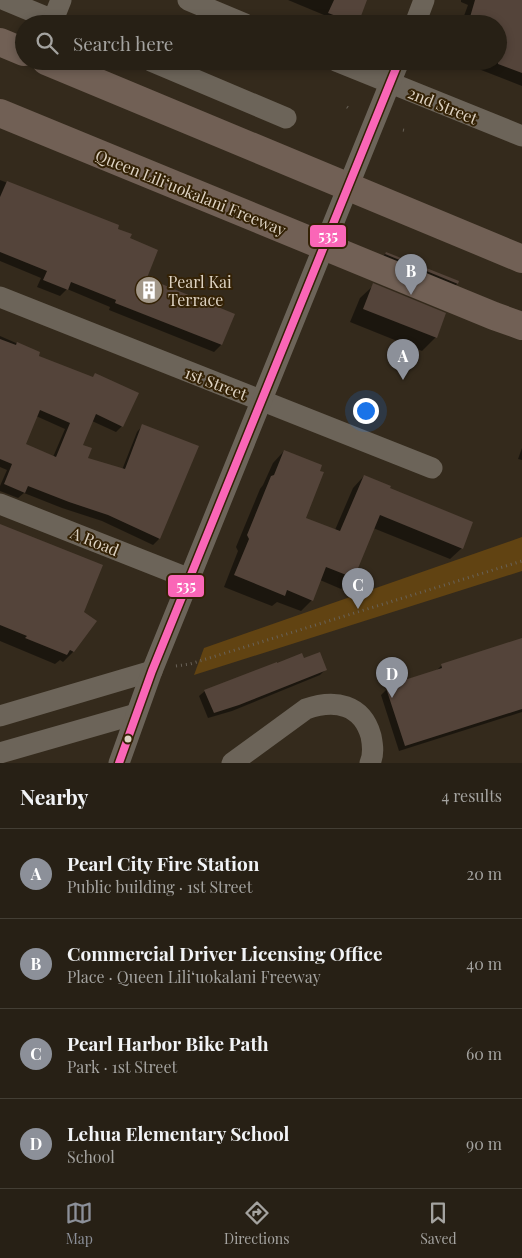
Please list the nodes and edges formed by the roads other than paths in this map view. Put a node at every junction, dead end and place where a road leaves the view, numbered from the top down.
1 (5, 0) edge
2 (61, 0) edge
3 (188, 0) edge
4 (424, 0) edge
5 (40, 15) edge
6 (58, 15) edge
7 (224, 15) edge
8 (418, 15) edge
9 (0, 42) edge
10 (15, 48) edge
11 (68, 70) edge
12 (172, 70) edge
13 (358, 70) edge
14 (395, 70) edge
15 (390, 83) junction
16 (0, 113) edge
17 (286, 118) dead end
18 (522, 136) edge
19 (522, 259) edge
20 (0, 297) edge
21 (522, 326) edge
22 (262, 401) junction
23 (432, 468) dead end
24 (0, 504) edge
25 (190, 579) junction
26 (152, 671) junction
27 (136, 714) junction
28 (0, 716) edge
29 (0, 753) edge
30 (119, 763) edge
31 (232, 763) edge
32 (370, 763) edge

1 - 5 street
2 - 6 street
3 - 7 street
4 - 8 street
9 - 10 highway
11 - 19 highway
12 - 17 street
13 - 15 street, 2nd Street
14 - 15 street
15 - 18 street, 2nd Street
15 - 22 street
16 - 21 highway, Queen Liliʻuokalani Freeway
20 - 22 street, 1st Street
22 - 23 street, 1st Street
22 - 25 street
24 - 25 street, A Road
25 - 26 street
26 - 27 street
26 - 28 street
27 - 29 street
27 - 30 street
31 - 32 street

